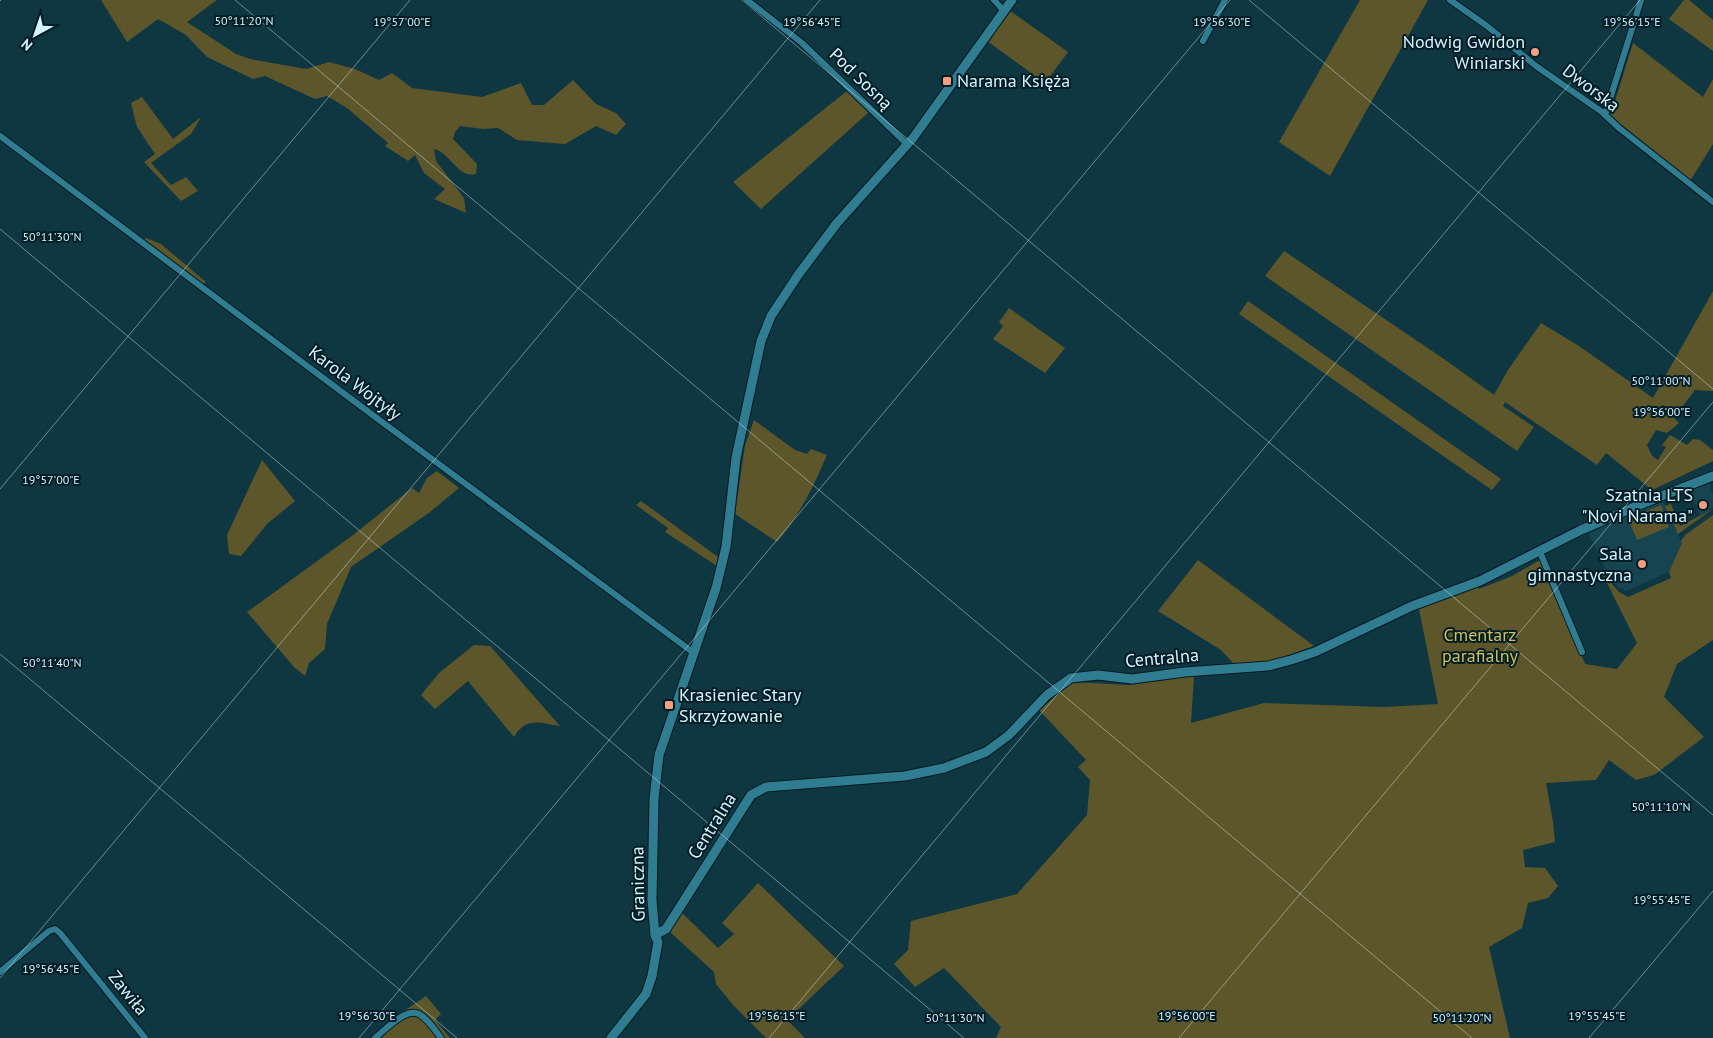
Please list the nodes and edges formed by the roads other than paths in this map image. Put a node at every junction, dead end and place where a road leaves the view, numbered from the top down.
1 (747, 0) edge
2 (994, 0) edge
3 (1012, 0) edge
4 (1225, 0) edge
5 (1450, 0) edge
6 (1641, 0) edge
7 (1004, 11) junction
8 (1203, 41) dead end
9 (1605, 115) junction
10 (0, 136) edge
11 (907, 144) junction
12 (1713, 202) edge
13 (1713, 476) edge
14 (1540, 552) junction
15 (1582, 652) dead end
16 (694, 653) junction
17 (655, 935) junction
18 (0, 972) edge
19 (145, 1038) edge
20 (375, 1038) edge
21 (441, 1038) edge
22 (611, 1038) edge

1 - 11 street, Pod Sosną
2 - 7 street
3 - 7 street
4 - 8 street
5 - 9 street, Dworska
6 - 9 street
7 - 11 street
9 - 12 street, Dworska
10 - 16 street, Karola Wojtyły
11 - 16 street, Graniczna
13 - 14 street, Centralna
14 - 15 street
14 - 17 street, Centralna
16 - 17 street, Graniczna
17 - 22 street, Graniczna
18 - 19 street, Zawiła
20 - 21 street

